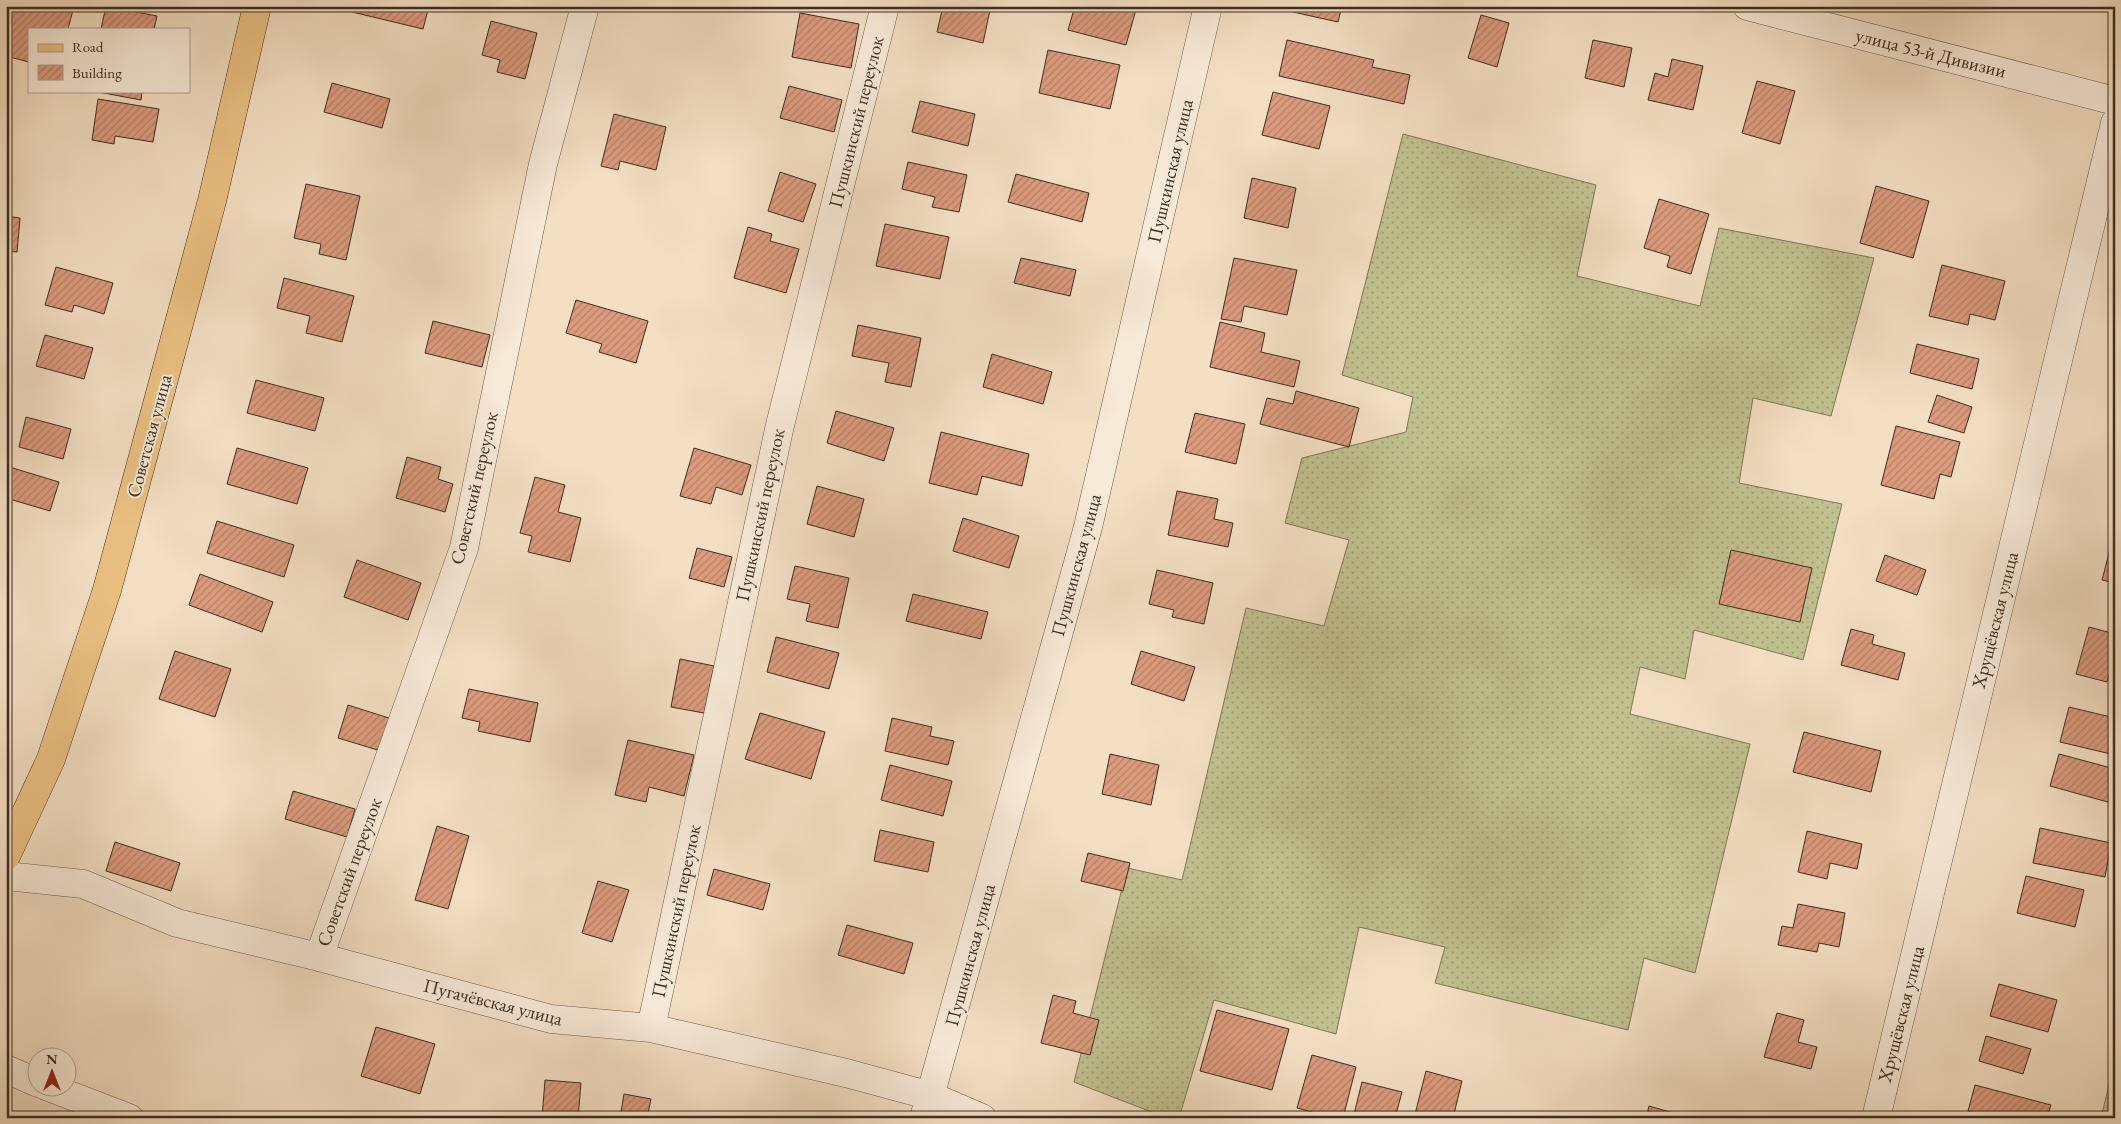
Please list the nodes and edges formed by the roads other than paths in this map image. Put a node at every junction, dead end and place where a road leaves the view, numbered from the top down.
1 (257, 6) edge
2 (585, 6) edge
3 (885, 6) edge
4 (1208, 6) edge
5 (1747, 6) edge
6 (2115, 101) edge
7 (2115, 123) edge
8 (6, 856) edge
9 (6, 876) edge
10 (319, 957) junction
11 (651, 1028) junction
12 (6, 1069) edge
13 (28, 1079) edge
14 (72, 1096) edge
15 (928, 1107) edge
16 (129, 1118) edge
17 (982, 1118) edge
18 (1876, 1118) edge

1 - 8 main road, Советская улица
2 - 10 street, Советский переулок
3 - 11 street, Пушкинский переулок
4 - 15 street, Пушкинская улица
5 - 6 street, улица 53-й Дивизии
7 - 18 street, Хрущёвская улица
9 - 10 street, Пугачёвская улица
10 - 11 street, Пугачёвская улица
11 - 15 street, Пугачёвская улица
12 - 13 street
14 - 16 street
15 - 17 street, Пугачёвская улица

